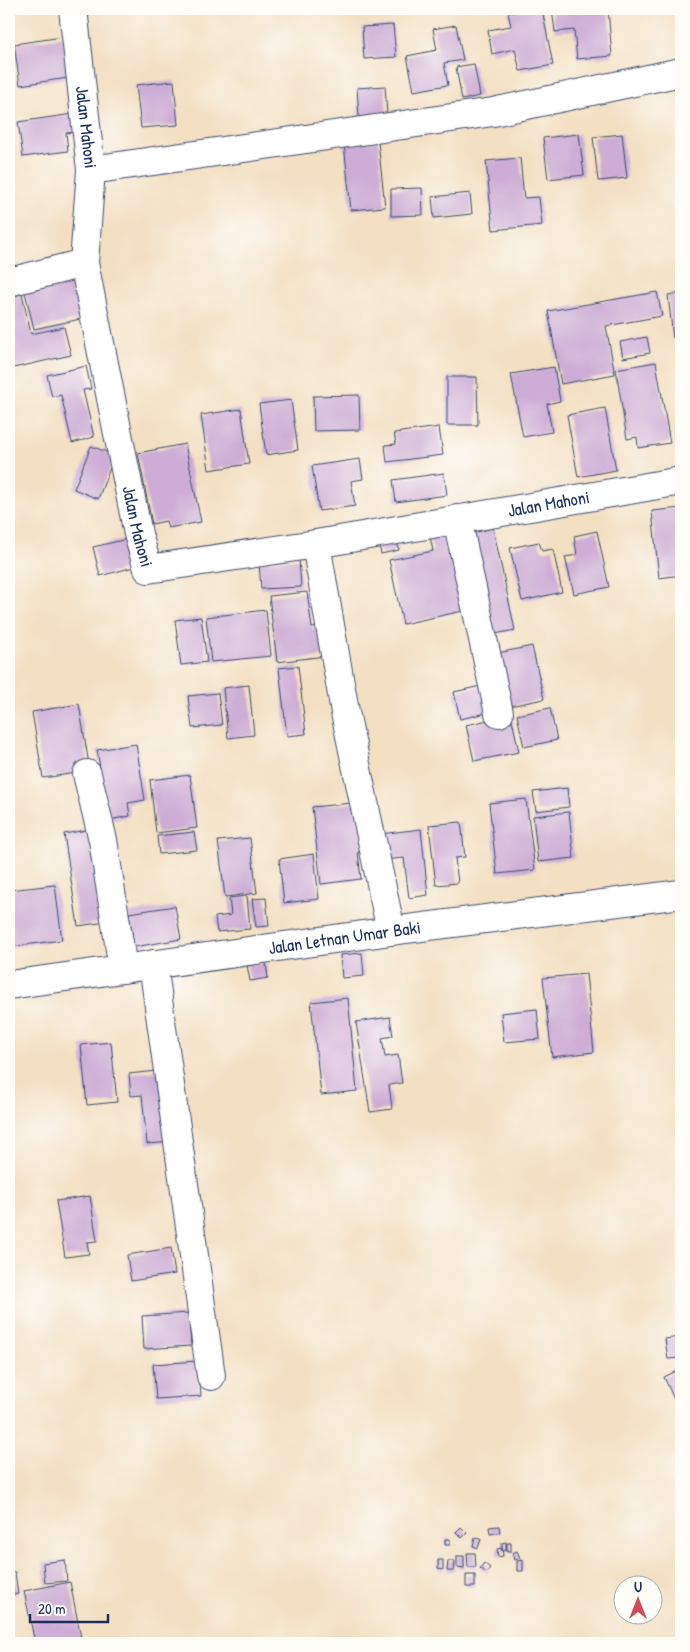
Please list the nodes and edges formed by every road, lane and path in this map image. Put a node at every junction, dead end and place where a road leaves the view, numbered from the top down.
1 (73, 9) edge
2 (681, 72) edge
3 (91, 170) junction
4 (84, 263) junction
5 (9, 282) edge
6 (681, 481) edge
7 (457, 520) junction
8 (316, 544) junction
9 (499, 713) dead end
10 (87, 774) dead end
11 (681, 894) edge
12 (391, 931) junction
13 (153, 964) junction
14 (123, 968) junction
15 (9, 985) edge
16 (211, 1376) dead end

1 - 3 street, Jalan Mahoni
2 - 3 street
3 - 4 street, Jalan Mahoni
4 - 5 street
4 - 8 street, Jalan Mahoni
6 - 7 street, Jalan Mahoni
7 - 8 street, Jalan Mahoni
7 - 9 street
8 - 12 street
10 - 14 street
11 - 12 street, Jalan Letnan Umar Baki
12 - 13 street, Jalan Letnan Umar Baki
13 - 14 street, Jalan Letnan Umar Baki
13 - 16 street
14 - 15 street, Jalan Letnan Umar Baki

